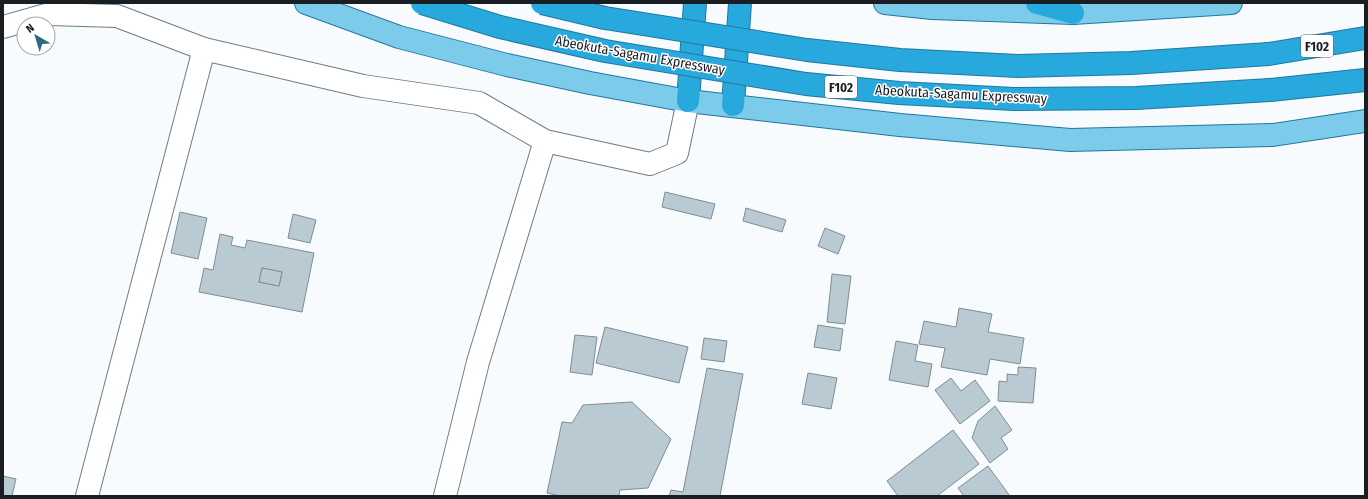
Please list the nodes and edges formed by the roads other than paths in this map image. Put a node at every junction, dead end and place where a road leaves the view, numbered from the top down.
1 (306, 3) edge
2 (422, 3) edge
3 (542, 3) edge
4 (695, 3) edge
5 (740, 3) edge
6 (885, 3) edge
7 (1036, 3) edge
8 (1231, 3) edge
9 (1073, 13) junction
10 (3, 28) edge
11 (1365, 38) edge
12 (204, 49) junction
13 (1365, 80) edge
14 (688, 101) junction
15 (733, 105) junction
16 (1365, 121) edge
17 (545, 141) junction
18 (87, 496) edge
19 (445, 496) edge

1 - 14 main road
2 - 13 highway, Abeokuta-Sagamu Expressway / F102, bridge
3 - 11 highway, F102, bridge
4 - 14 highway
5 - 15 highway
6 - 9 main road
7 - 9 highway
8 - 9 main road
10 - 12 street
12 - 17 street
12 - 18 street
14 - 15 main road
14 - 17 street
15 - 16 main road
17 - 19 street

